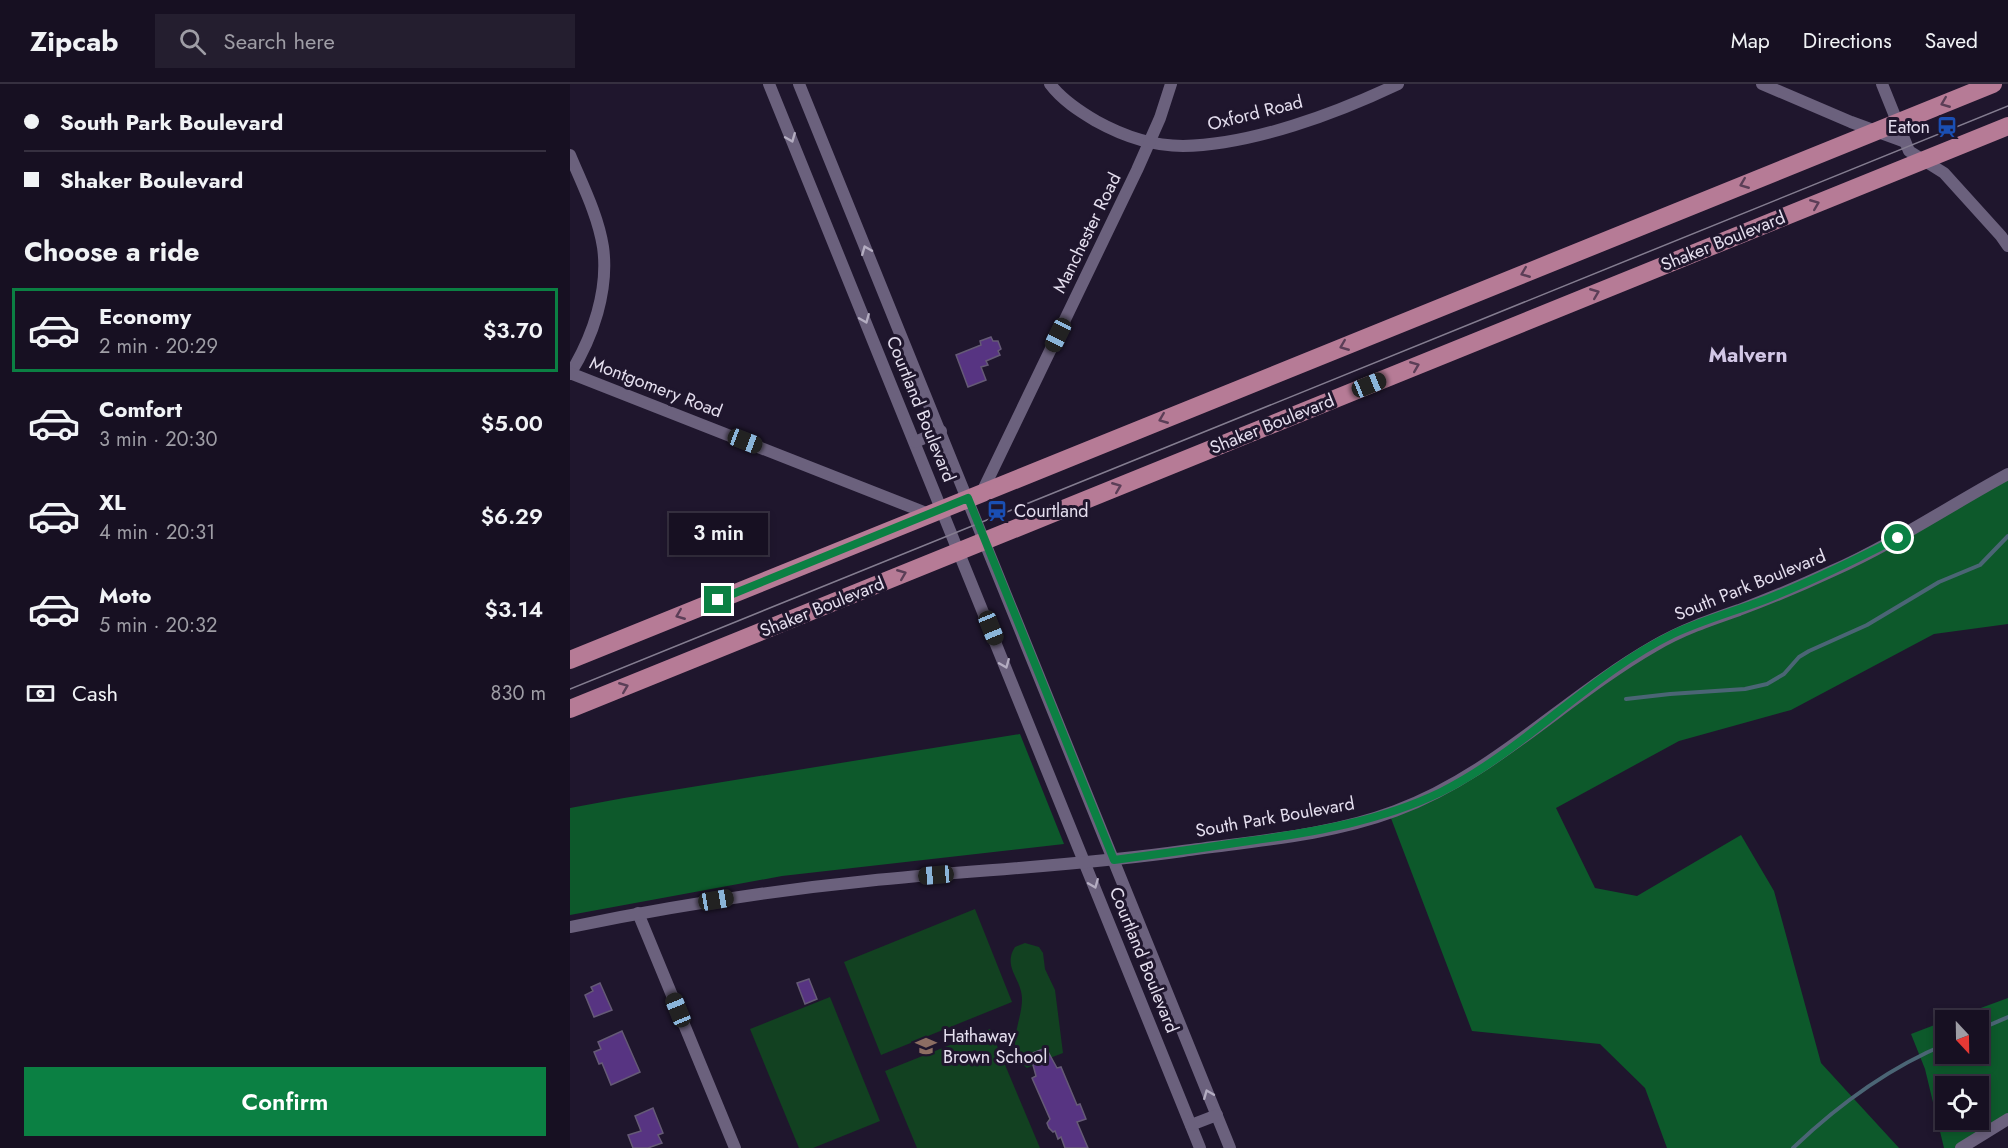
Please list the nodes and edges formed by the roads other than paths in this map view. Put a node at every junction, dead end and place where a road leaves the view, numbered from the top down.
1 (769, 84) edge
2 (799, 84) edge
3 (1050, 84) edge
4 (1171, 84) edge
5 (1398, 84) edge
6 (1762, 84) edge
7 (1882, 84) edge
8 (1994, 84) edge
9 (1897, 123) junction
10 (2008, 126) edge
11 (1877, 131) junction
12 (1903, 141) junction
13 (1149, 142) junction
14 (570, 155) edge
15 (1924, 160) junction
16 (2008, 246) edge
17 (570, 373) edge
18 (941, 431) junction
19 (915, 442) junction
20 (2008, 474) edge
21 (975, 495) junction
22 (936, 511) junction
23 (985, 540) junction
24 (960, 551) junction
25 (570, 660) edge
26 (570, 709) edge
27 (1114, 860) junction
28 (1086, 863) junction
29 (638, 913) junction
30 (570, 927) edge
31 (1217, 1115) junction
32 (2008, 1119) edge
33 (1191, 1125) junction
34 (735, 1148) edge
35 (1200, 1148) edge
36 (1230, 1148) edge
37 (1961, 1148) edge

1 -> 19 street, Courtland Boulevard
18 -> 2 street, Courtland Boulevard
3 - 13 street, Oxford Road
4 - 13 street, Manchester Road
5 - 13 street, Oxford Road
6 - 11 street
7 - 9 street
8 -> 9 main road
9 - 11 main road
9 - 12 street
10 - 15 main road, Shaker Boulevard
11 - 12 street
11 -> 21 main road
12 - 15 street
13 - 21 street, Manchester Road
14 - 17 street
15 - 16 street
23 -> 15 main road, Shaker Boulevard
17 - 22 street, Montgomery Road
18 - 19 street
18 - 21 street, Courtland Boulevard
19 - 22 street, Courtland Boulevard
20 - 27 street, South Park Boulevard
21 - 22 main road
21 - 23 street, Courtland Boulevard
22 - 24 street, Courtland Boulevard
22 -> 25 main road
23 - 24 main road, Shaker Boulevard
23 - 27 street, Courtland Boulevard
26 -> 24 main road, Shaker Boulevard
24 -> 28 street, Courtland Boulevard
27 - 28 street, South Park Boulevard
31 -> 27 street, Courtland Boulevard
28 - 29 street, South Park Boulevard
28 -> 33 street, Courtland Boulevard
29 - 30 street, South Park Boulevard
29 - 34 street
31 - 33 street
31 - 36 street, Courtland Boulevard
32 - 37 street
33 - 35 street, Courtland Boulevard

